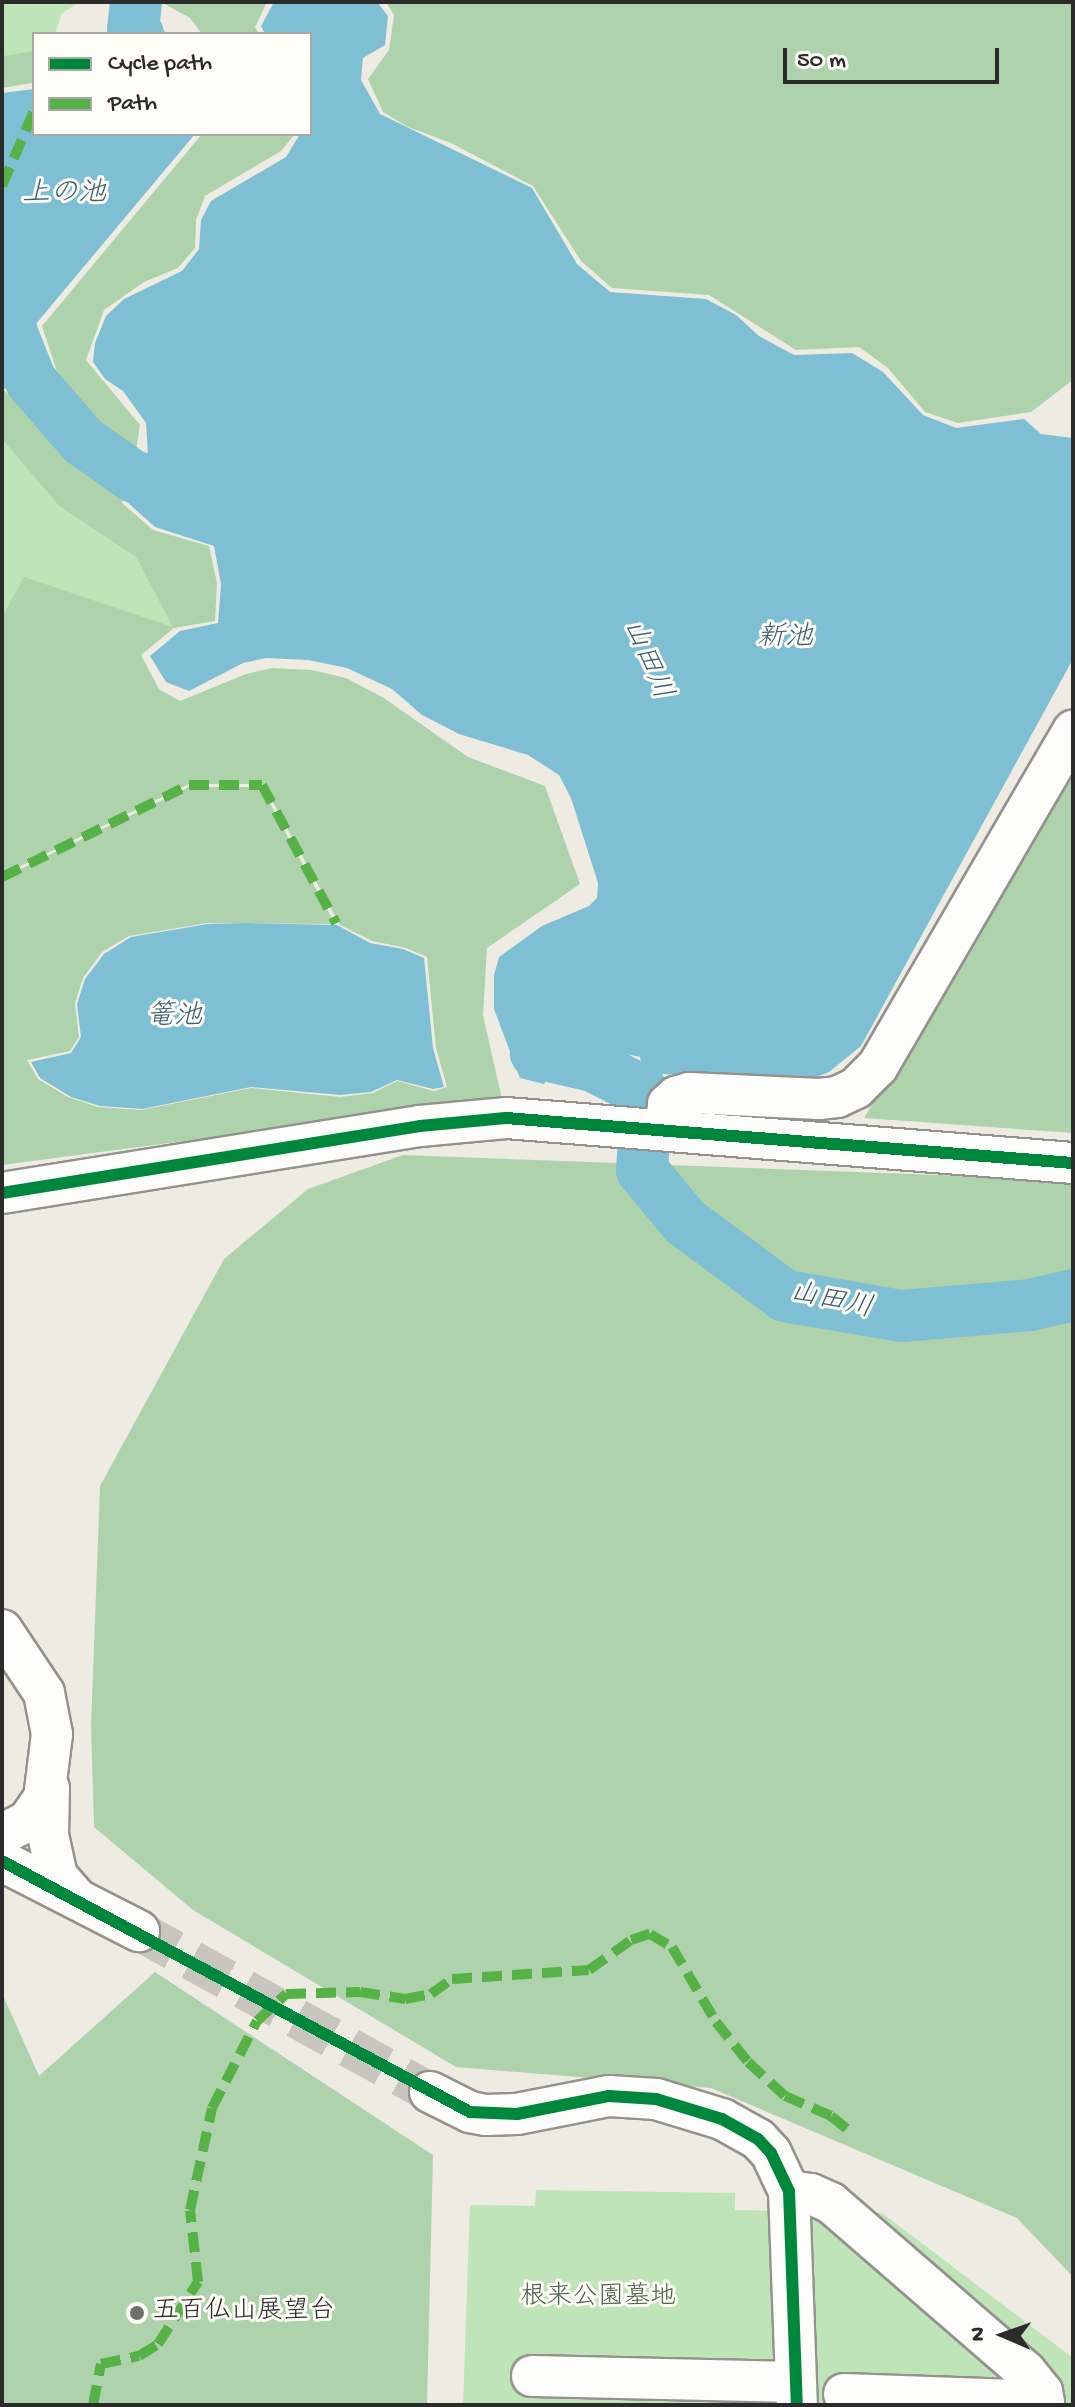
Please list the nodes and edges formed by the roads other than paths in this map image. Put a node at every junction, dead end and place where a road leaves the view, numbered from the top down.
1 (1073, 731) edge
2 (665, 1130) junction
3 (1073, 1163) edge
4 (2, 1193) edge
5 (2, 1630) edge
6 (50, 1776) junction
7 (2, 1834) edge
8 (2, 1861) edge
9 (80, 1901) junction
10 (139, 1931) tunnel mouth
11 (430, 2092) tunnel mouth
12 (789, 2191) junction
13 (532, 2376) dead end
14 (604, 2391) edge
15 (740, 2393) edge
16 (796, 2393) edge
17 (844, 2394) dead end
18 (1044, 2403) edge

1 - 2 street
2 - 3 street
2 - 4 street
5 - 6 street
6 - 7 street
6 - 9 street
8 - 9 street
9 - 10 street
11 - 12 street
12 - 16 street
12 - 18 street
13 - 14 street
14 - 15 street
15 - 16 street
17 - 18 street

